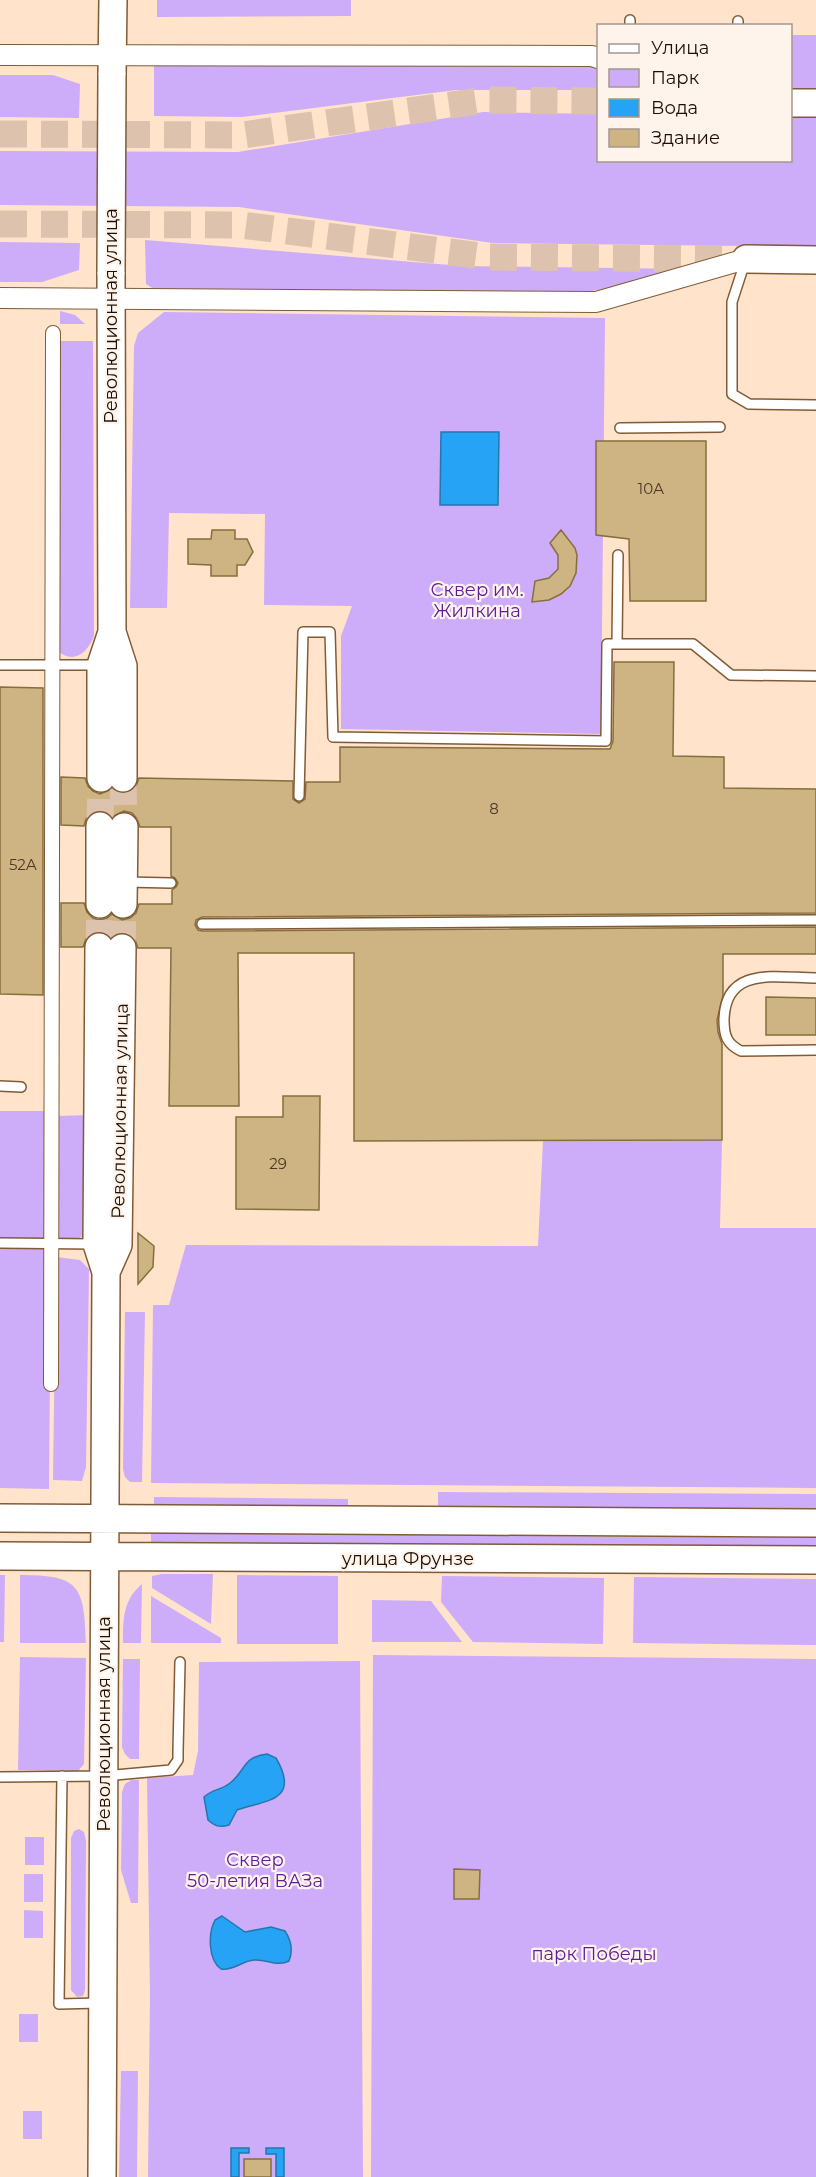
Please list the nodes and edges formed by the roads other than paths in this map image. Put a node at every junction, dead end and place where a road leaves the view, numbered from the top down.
1 (113, 0) edge
2 (0, 55) edge
3 (597, 58) edge
4 (112, 65) junction
5 (792, 103) edge
6 (816, 103) edge
7 (746, 260) junction
8 (816, 260) edge
9 (0, 298) edge
10 (111, 300) junction
11 (53, 333) dead end
12 (816, 405) edge
13 (720, 427) dead end
14 (620, 428) dead end
15 (618, 555) dead end
16 (112, 632) junction
17 (617, 644) junction
18 (0, 665) edge
19 (52, 665) junction
20 (101, 665) junction
21 (816, 676) edge
22 (299, 796) dead end
23 (112, 826) tunnel mouth
24 (171, 883) dead end
25 (115, 896) joint
26 (816, 920) edge
27 (202, 924) dead end
28 (816, 978) edge
29 (816, 1050) edge
30 (0, 1086) edge
31 (21, 1087) dead end
32 (0, 1243) edge
33 (51, 1244) junction
34 (97, 1244) junction
35 (106, 1272) junction
36 (51, 1384) dead end
37 (0, 1518) edge
38 (105, 1519) junction
39 (816, 1524) edge
40 (0, 1556) edge
41 (105, 1557) junction
42 (816, 1560) edge
43 (180, 1662) dead end
44 (62, 1776) junction
45 (104, 1776) junction
46 (0, 1777) edge
47 (103, 2003) junction
48 (102, 2177) edge

1 - 4 main road, Революционная улица
2 - 4 street
3 - 4 street
4 - 10 main road, Революционная улица, bridge
5 - 6 main road
7 - 8 main road
7 - 10 street
7 - 12 lane
9 - 10 street
10 - 16 main road, Революционная улица
11 - 19 street
13 - 14 lane
15 - 17 lane
16 - 20 main road, Революционная улица
16 - 20 main road, Революционная улица
17 - 21 lane
17 - 22 lane
18 - 19 lane
19 - 20 lane
19 - 33 street
23 - 25 main road
24 - 25 lane
26 - 27 lane
28 - 29 lane
30 - 31 lane
32 - 33 lane
33 - 34 lane
33 - 36 street
34 - 35 main road, Революционная улица
34 - 35 main road, Революционная улица
35 - 38 main road, Революционная улица
37 - 38 main road, улица Фрунзе
38 - 39 main road, улица Фрунзе
38 - 41 main road, Революционная улица
40 - 41 main road, улица Фрунзе
41 - 42 main road, улица Фрунзе
41 - 45 main road, Революционная улица
43 - 45 lane
44 - 45 lane
44 - 46 lane
44 - 47 lane
45 - 47 main road, Революционная улица
47 - 48 main road, Революционная улица

